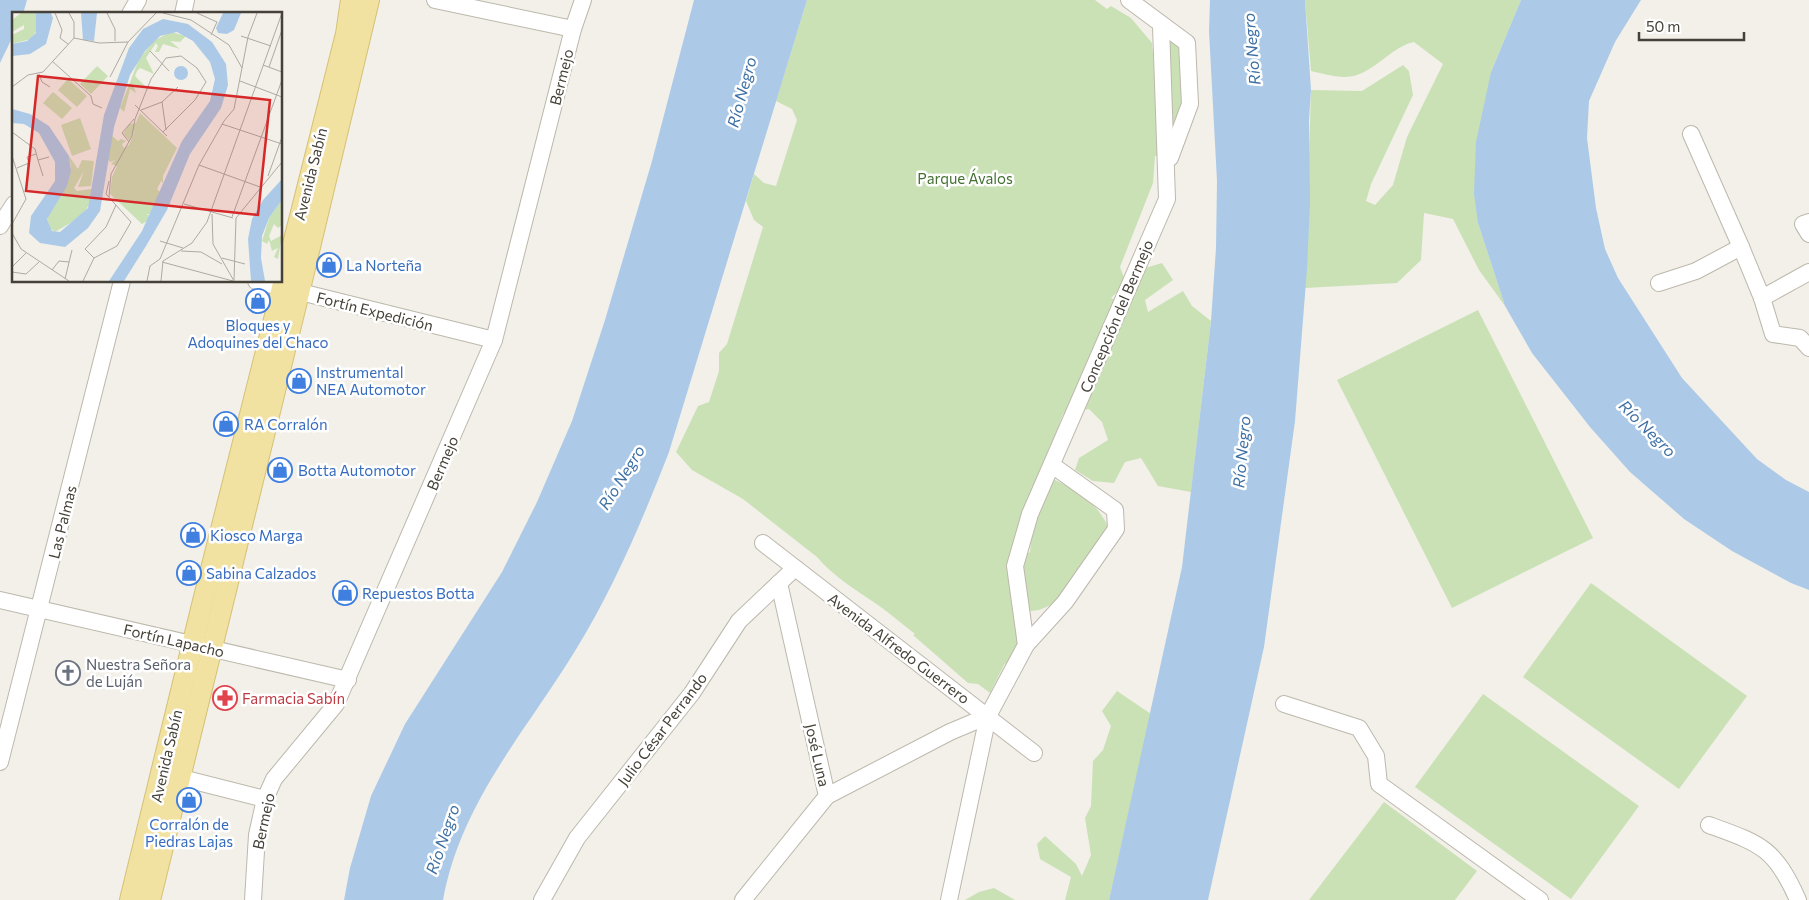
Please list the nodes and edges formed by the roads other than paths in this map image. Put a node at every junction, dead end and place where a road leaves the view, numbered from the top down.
1 (138, 0) edge
2 (351, 0) edge
3 (369, 0) edge
4 (435, 0) edge
5 (583, 0) edge
6 (1129, 0) edge
7 (131, 12) edge
8 (1161, 26) junction
9 (573, 29) junction
10 (1691, 134) dead end
11 (1168, 164) junction
12 (12, 208) edge
13 (1809, 222) edge
14 (5, 224) edge
15 (1809, 234) edge
16 (1741, 247) junction
17 (1809, 272) edge
18 (122, 282) edge
19 (260, 282) edge
20 (1659, 283) dead end
21 (290, 290) junction
22 (1762, 298) junction
23 (494, 340) junction
24 (1809, 348) edge
25 (1052, 465) junction
26 (763, 543) dead end
27 (795, 568) junction
28 (778, 583) junction
29 (0, 600) edge
30 (40, 610) junction
31 (192, 644) junction
32 (1026, 645) junction
33 (212, 648) junction
34 (348, 680) junction
35 (1284, 704) dead end
36 (988, 716) junction
37 (1034, 753) dead end
38 (0, 762) edge
39 (172, 775) junction
40 (827, 796) junction
41 (265, 799) junction
42 (1709, 825) dead end
43 (130, 900) edge
44 (150, 900) edge
45 (253, 900) edge
46 (542, 900) edge
47 (743, 900) edge
48 (949, 900) edge
49 (1540, 900) edge
50 (1798, 900) edge

1 - 7 street
2 - 21 main road, Avenida Sabín
3 - 21 main road, Avenida Sabín
4 - 9 street
5 - 9 street, Bermejo
6 - 8 street
8 - 11 street, Concepción del Bermejo
8 - 11 street, Concepción del Bermejo
9 - 23 street, Bermejo
10 - 16 street
11 - 25 street, Concepción del Bermejo
12 - 14 street
13 - 15 street
16 - 20 street
16 - 22 street
17 - 22 street
18 - 30 street, Las Palmas
19 - 21 street, Fortín Expedición
21 - 23 street, Fortín Expedición
21 - 31 main road, Avenida Sabín
21 - 33 main road, Avenida Sabín
22 - 24 street
23 - 34 street, Bermejo
25 - 32 street, Concepción del Bermejo
25 - 32 street
26 - 27 street, Avenida Alfredo Guerrero
27 - 28 street, Julio César Perrando
27 - 36 street, Avenida Alfredo Guerrero
28 - 40 street, José Luna
28 - 46 street, Julio César Perrando
29 - 30 street, Fortín Lapacho
30 - 31 street, Fortín Lapacho
30 - 38 street, Las Palmas
31 - 33 street, Fortín Lapacho
31 - 39 main road, Avenida Sabín
32 - 36 street
33 - 34 street, Fortín Lapacho
33 - 39 main road, Avenida Sabín
34 - 41 street, Bermejo
35 - 49 street
36 - 37 street, Avenida Alfredo Guerrero
36 - 40 street
36 - 48 street
39 - 41 street
39 - 43 main road, Avenida Sabín
39 - 44 main road, Avenida Sabín
40 - 47 street, José Luna
41 - 45 street, Bermejo
42 - 50 street

